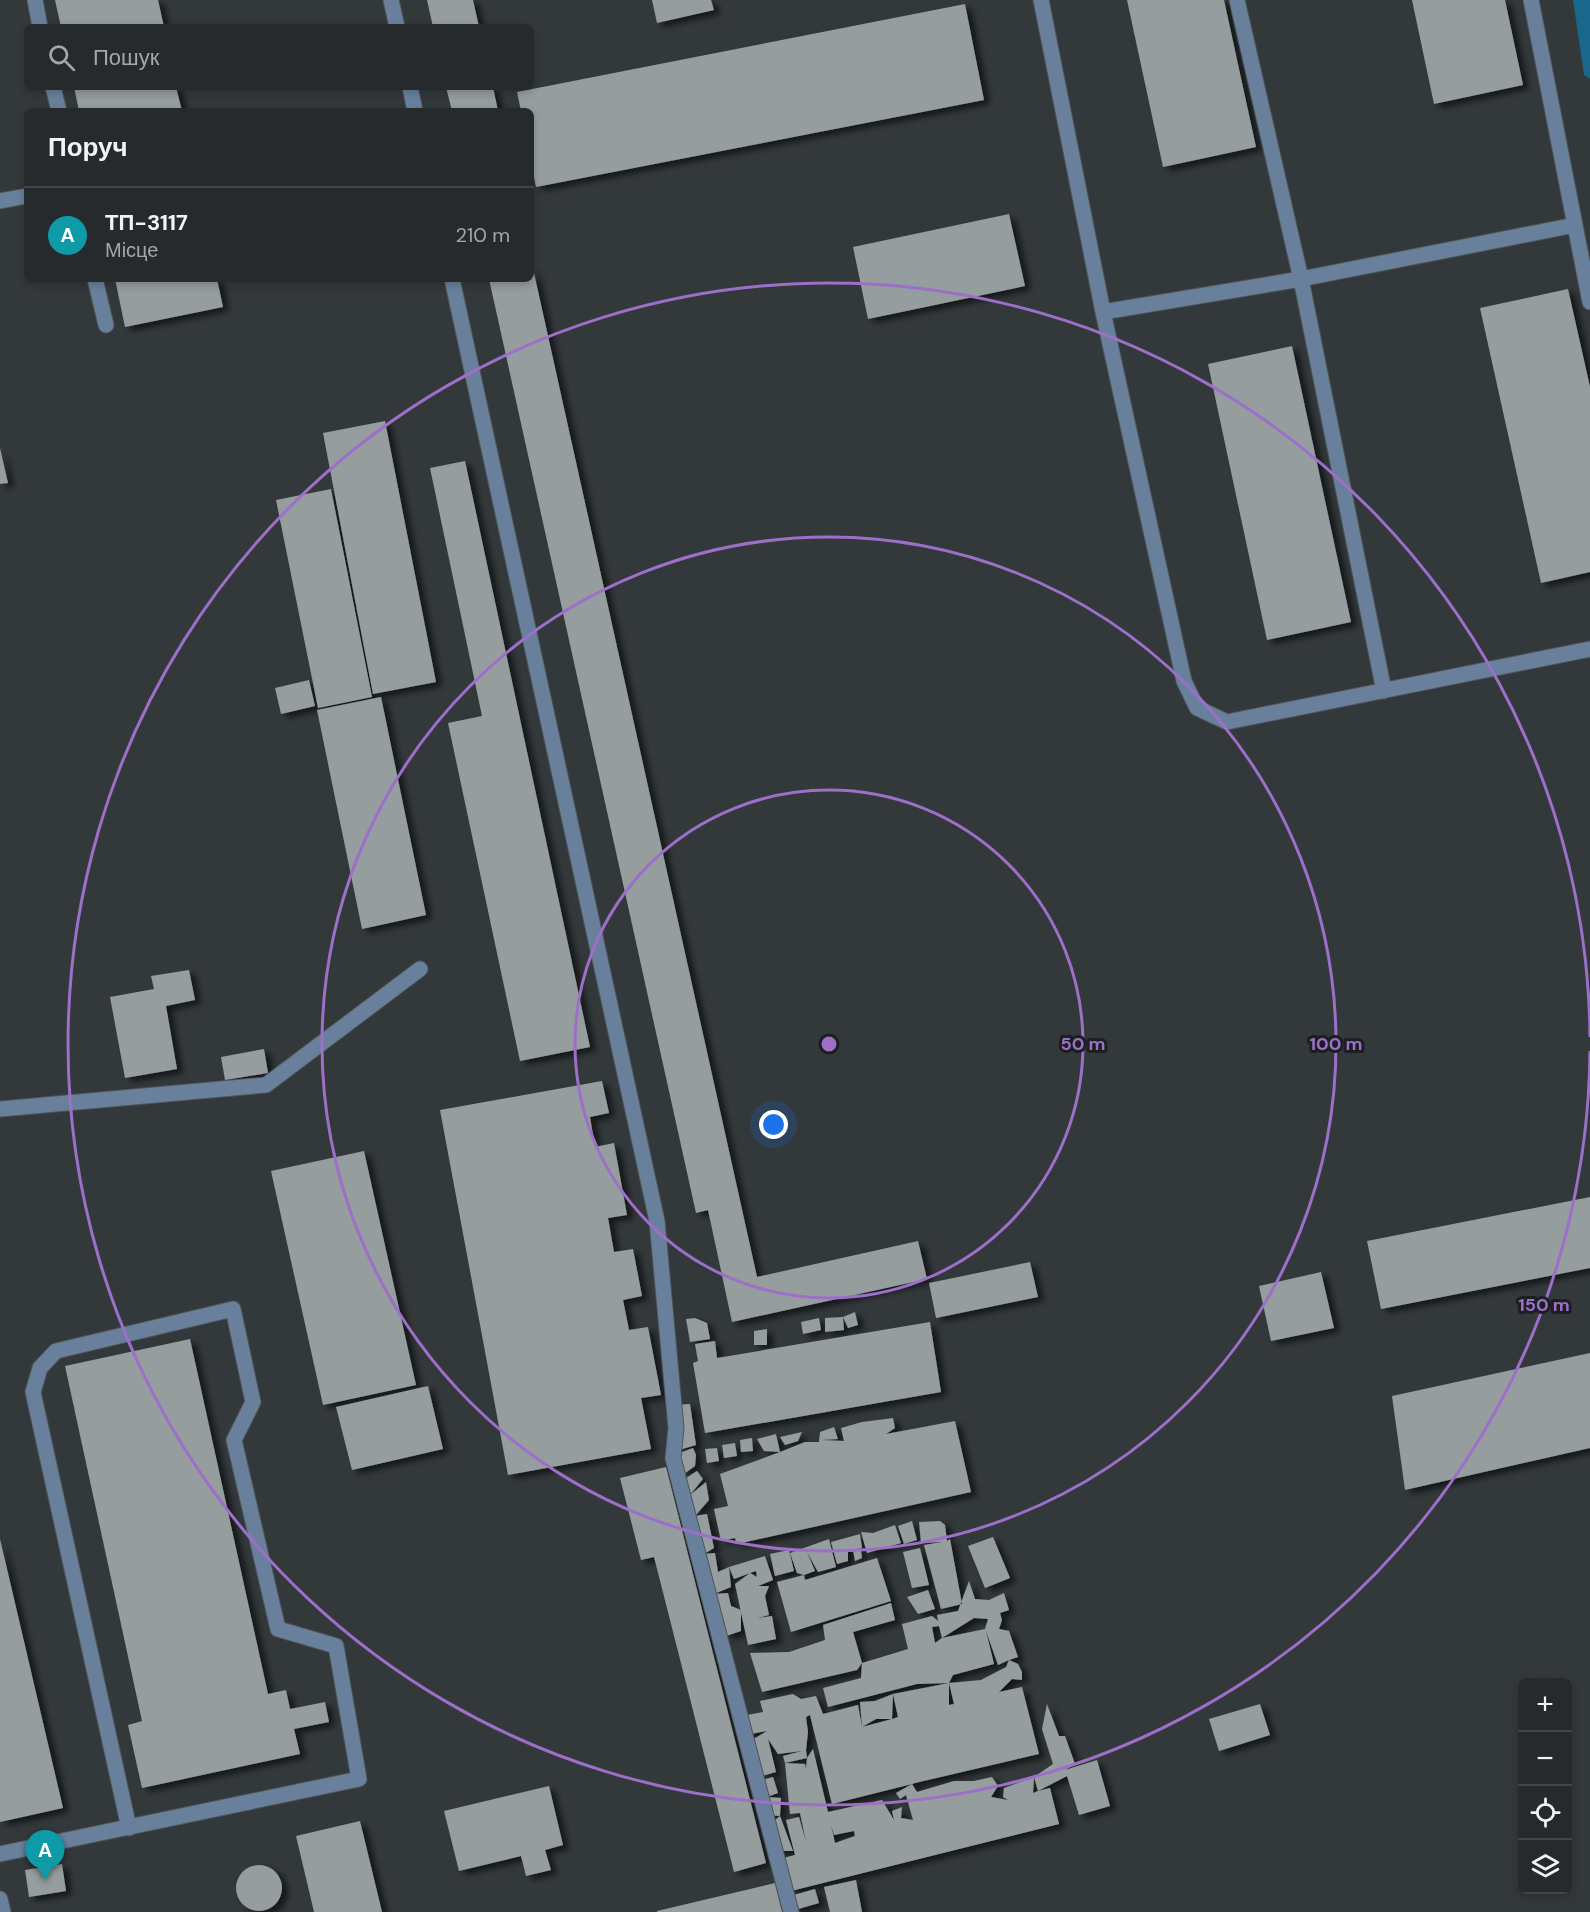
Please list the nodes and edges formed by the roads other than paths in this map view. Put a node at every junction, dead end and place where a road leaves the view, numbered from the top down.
1 (34, 0) edge
2 (391, 0) edge
3 (1041, 0) edge
4 (1237, 0) edge
5 (1531, 0) edge
6 (39, 24) edge
7 (396, 24) edge
8 (55, 90) edge
9 (411, 90) edge
10 (58, 108) edge
11 (415, 108) edge
12 (24, 197) edge
13 (0, 201) edge
14 (1575, 225) junction
15 (1301, 279) junction
16 (97, 282) edge
17 (453, 282) edge
18 (1590, 302) edge
19 (1103, 312) junction
20 (106, 325) dead end
21 (1590, 649) edge
22 (1384, 691) junction
23 (420, 969) dead end
24 (0, 1108) edge
25 (129, 1828) junction
26 (0, 1854) edge
27 (0, 1899) edge
28 (3, 1912) edge
29 (791, 1912) edge

1 - 6 street
2 - 7 street
3 - 19 street
4 - 15 street
5 - 14 street
8 - 10 street
9 - 11 street
12 - 13 street
14 - 15 street
14 - 18 street
15 - 19 street
15 - 22 street
16 - 20 street
17 - 29 street
19 - 22 street
21 - 22 street
23 - 24 street
25 - 25 street
25 - 26 street
27 - 28 street

